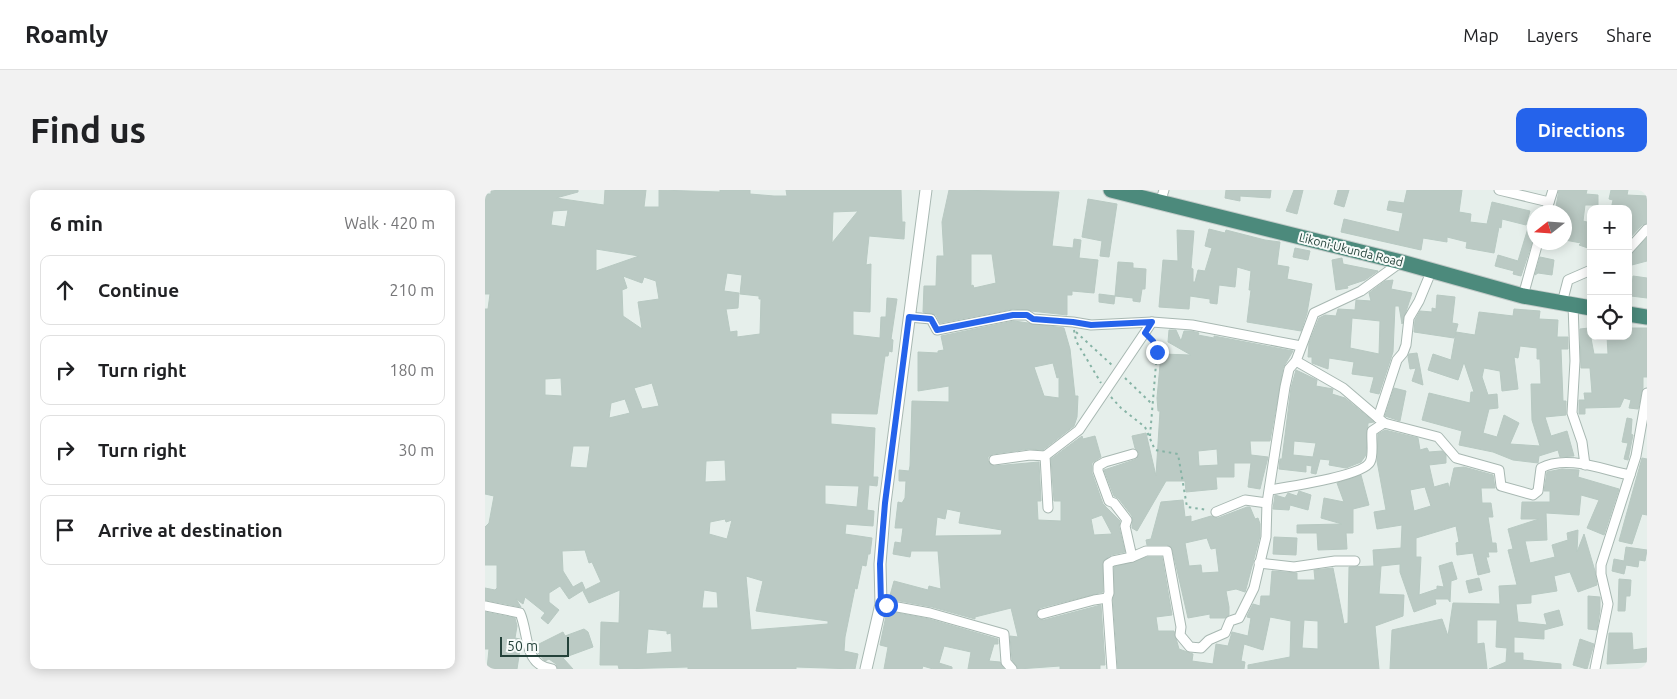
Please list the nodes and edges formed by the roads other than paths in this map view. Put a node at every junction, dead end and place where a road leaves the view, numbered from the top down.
1 (925, 190) edge
2 (1111, 190) edge
3 (1499, 190) edge
4 (1553, 190) edge
5 (1162, 196) edge
6 (1549, 202) junction
7 (1548, 205) edge
8 (1647, 229) edge
9 (1632, 246) edge
10 (1536, 250) edge
11 (1401, 262) junction
12 (1431, 272) junction
13 (1587, 272) edge
14 (1523, 296) junction
15 (1567, 304) junction
16 (1587, 307) edge
17 (1632, 315) edge
18 (909, 317) junction
19 (1647, 317) edge
20 (1152, 322) junction
21 (1301, 346) junction
22 (1296, 361) junction
23 (1647, 393) edge
24 (1381, 420) junction
25 (1133, 454) dead end
26 (1045, 456) junction
27 (994, 460) dead end
28 (1585, 465) junction
29 (1630, 475) junction
30 (1270, 490) junction
31 (1267, 503) junction
32 (1047, 508) dead end
33 (1216, 512) road end
34 (1132, 557) junction
35 (1355, 562) dead end
36 (1259, 563) junction
37 (1107, 598) junction
38 (881, 604) junction
39 (485, 606) edge
40 (1042, 614) dead end
41 (552, 669) edge
42 (866, 669) edge
43 (1012, 669) edge
44 (1113, 669) edge
45 (1595, 669) edge

1 - 18 street
2 - 5 highway, Likoni-Ukunda Road
3 - 6 street
4 - 6 street
5 - 11 highway, Likoni-Ukunda Road
6 - 7 street
8 - 9 street
10 - 14 street
11 - 12 highway, Likoni-Ukunda Road
11 - 21 street
12 - 14 highway, Likoni-Ukunda Road
12 - 24 street
13 - 15 street
14 - 15 highway, Likoni-Ukunda Road
15 - 16 highway, Likoni-Ukunda Road
15 - 28 street
17 - 19 highway
18 - 20 street
18 - 38 street
20 - 21 street
20 - 26 street
21 - 22 street
22 - 24 street
22 - 30 street
23 - 29 street
24 - 28 street
24 - 30 street
25 - 34 street
26 - 27 street
26 - 32 street
28 - 29 street
29 - 45 street
30 - 31 street
31 - 33 street
31 - 36 street
34 - 36 street
34 - 37 street
35 - 36 street
37 - 40 street
37 - 44 street
38 - 42 street
38 - 43 street
39 - 41 street

